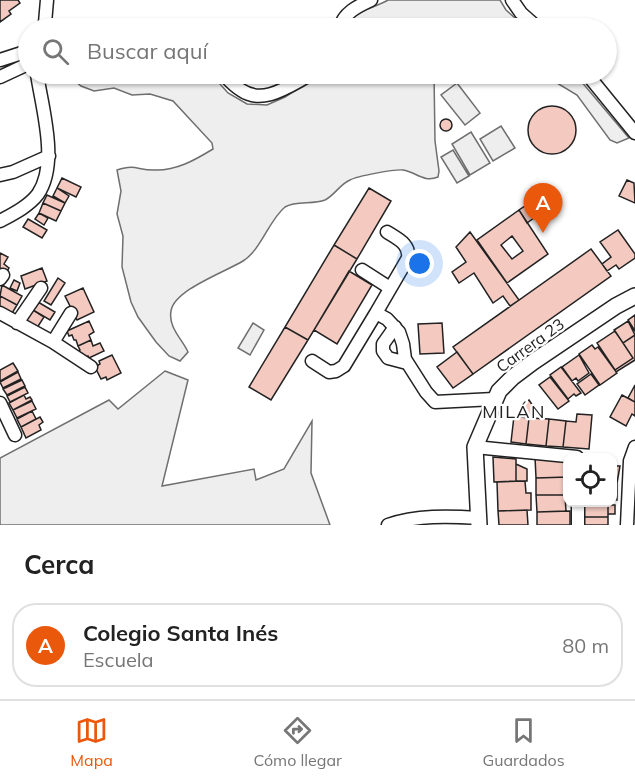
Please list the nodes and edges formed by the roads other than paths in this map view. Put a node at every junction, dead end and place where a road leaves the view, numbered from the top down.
1 (47, 0) edge
2 (371, 0) edge
3 (512, 0) edge
4 (45, 18) edge
5 (345, 18) edge
6 (527, 18) edge
7 (18, 54) edge
8 (0, 60) edge
9 (18, 69) edge
10 (0, 77) edge
11 (39, 84) edge
12 (234, 84) edge
13 (292, 84) edge
14 (595, 84) edge
15 (635, 133) edge
16 (49, 156) junction
17 (0, 175) edge
18 (0, 222) edge
19 (387, 232) dead end
20 (362, 270) dead end
21 (41, 288) dead end
22 (390, 288) junction
23 (635, 296) edge
24 (71, 313) dead end
25 (376, 313) junction
26 (0, 314) edge
27 (17, 323) junction
28 (395, 327) junction
29 (53, 342) junction
30 (312, 361) dead end
31 (407, 363) junction
32 (91, 367) dead end
33 (494, 399) junction
34 (0, 403) edge
35 (15, 435) dead end
36 (474, 447) junction
37 (635, 447) edge
38 (563, 457) edge
39 (632, 463) edge
40 (578, 507) edge
41 (479, 522) edge
42 (388, 525) edge
43 (578, 525) edge
44 (627, 525) edge

1 - 4 street
2 - 5 street
3 - 6 street
7 - 8 street
9 - 10 street
11 - 16 street
12 - 13 street
14 - 15 street
16 - 17 street
16 - 18 street
19 - 22 street
20 - 22 street
21 - 27 street
22 - 25 street
23 - 33 main road, Carrera 23
24 - 29 street
25 - 28 street
25 - 30 street
26 - 27 street
27 - 29 street
28 - 31 street
28 - 31 street
29 - 32 street
31 - 33 street
33 - 36 main road, Carrera 23
34 - 35 street
36 - 38 street
36 - 41 main road
37 - 39 street
39 - 44 street
40 - 43 street
41 - 42 street

